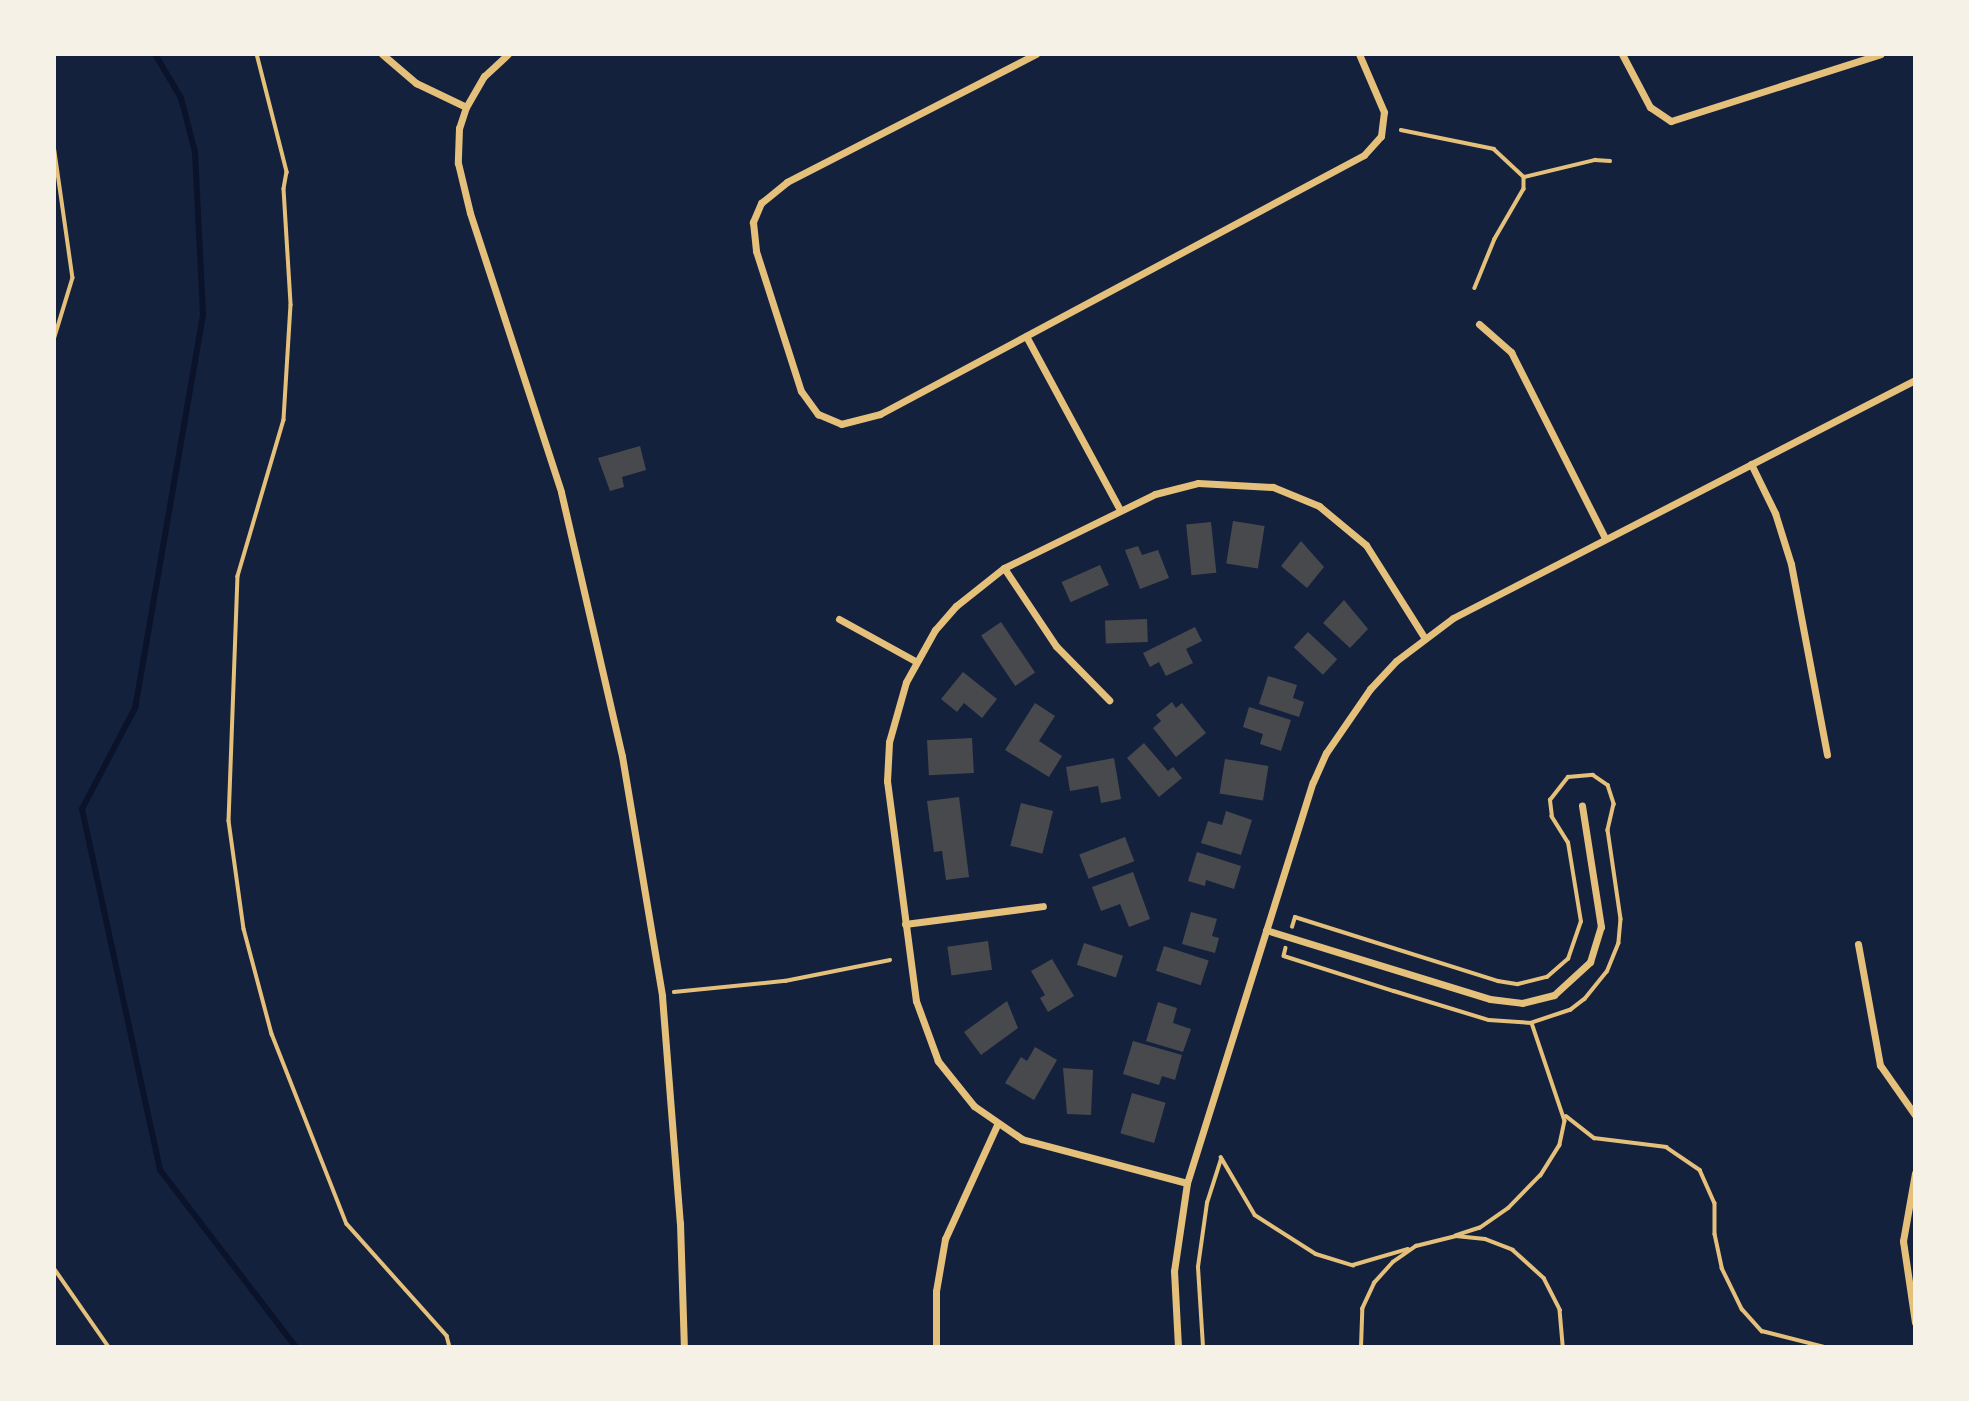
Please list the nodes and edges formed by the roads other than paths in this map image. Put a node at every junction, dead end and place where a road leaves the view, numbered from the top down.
1 (382, 54) edge
2 (508, 54) edge
3 (1037, 54) edge
4 (1359, 54) edge
5 (1622, 54) edge
6 (1889, 54) edge
7 (1880, 55) edge
8 (466, 107) junction
9 (1479, 324) dead end
10 (1026, 336) junction
11 (1915, 380) edge
12 (1751, 464) junction
13 (1120, 510) junction
14 (1605, 538) junction
15 (1004, 568) junction
16 (839, 619) dead end
17 (1424, 637) junction
18 (915, 661) junction
19 (1109, 700) dead end
20 (1827, 755) dead end
21 (1582, 805) dead end
22 (1043, 906) dead end
23 (905, 924) junction
24 (1266, 930) junction
25 (1858, 944) dead end
26 (1915, 1115) edge
27 (997, 1125) junction
28 (1915, 1173) edge
29 (1187, 1183) junction
30 (1915, 1322) edge
31 (684, 1347) edge
32 (936, 1347) edge
33 (1178, 1347) edge

1 - 8 street
2 - 8 street
3 - 10 street
4 - 10 street
5 - 7 street
6 - 7 street
8 - 31 street
9 - 14 street
10 - 13 street
11 - 12 street
12 - 14 street
12 - 20 street
13 - 15 street
13 - 17 street
14 - 17 street
15 - 18 street
15 - 19 street
16 - 18 street
17 - 24 street
18 - 23 street
21 - 24 street
22 - 23 street
23 - 27 street
24 - 29 street
25 - 26 street
27 - 29 street
27 - 32 street
28 - 30 street
29 - 33 street

